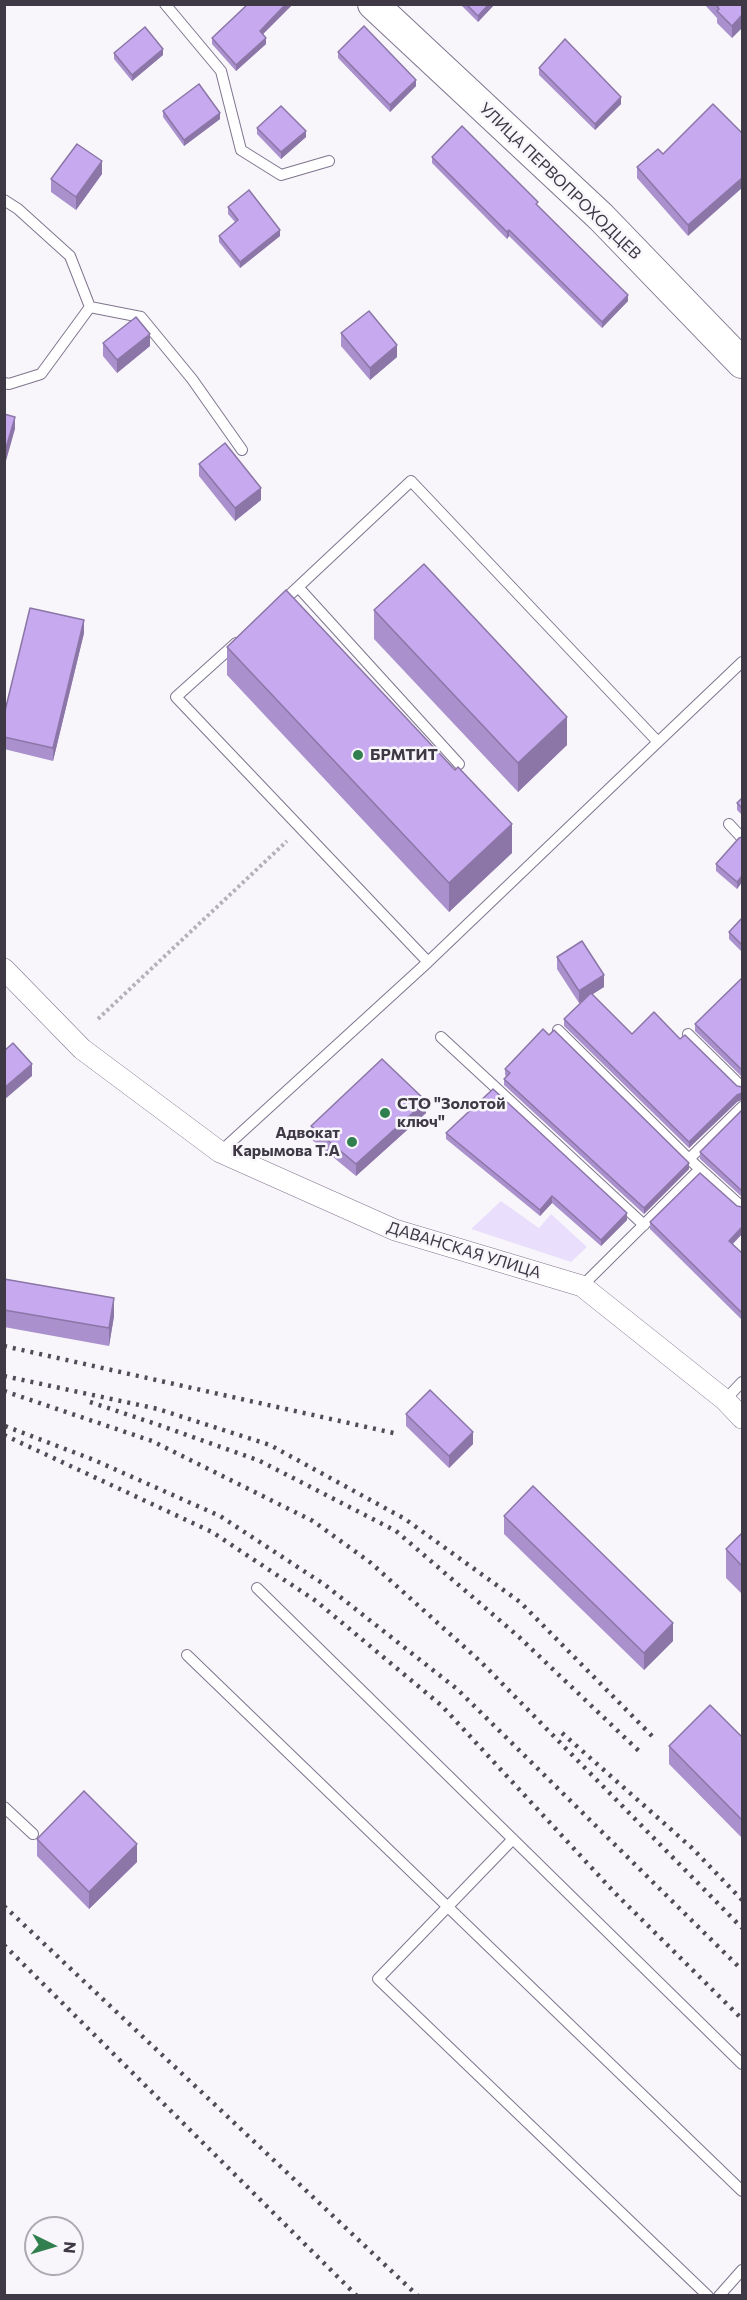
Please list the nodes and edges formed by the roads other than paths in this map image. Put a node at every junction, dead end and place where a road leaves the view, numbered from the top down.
1 (165, 4) edge
2 (374, 4) edge
3 (329, 162) dead end
4 (4, 200) edge
5 (90, 307) junction
6 (742, 363) edge
7 (4, 382) edge
8 (242, 450) dead end
9 (298, 588) junction
10 (272, 611) edge
11 (246, 635) edge
12 (742, 662) edge
13 (658, 742) junction
14 (459, 764) dead end
15 (729, 824) dead end
16 (742, 838) edge
17 (428, 962) junction
18 (4, 969) edge
19 (558, 1030) edge
20 (688, 1034) edge
21 (441, 1037) dead end
22 (742, 1087) edge
23 (742, 1107) edge
24 (220, 1152) junction
25 (689, 1159) junction
26 (700, 1169) junction
27 (742, 1207) edge
28 (644, 1225) junction
29 (582, 1286) junction
30 (742, 1382) edge
31 (725, 1400) junction
32 (742, 1418) edge
33 (257, 1588) dead end
34 (187, 1655) dead end
35 (4, 1807) edge
36 (33, 1834) dead end
37 (513, 1839) junction
38 (449, 1906) junction
39 (742, 2064) edge
40 (742, 2191) edge
41 (742, 2270) edge
42 (708, 2295) edge
43 (719, 2295) edge

1 - 3 lane
2 - 6 street, УЛИЦА ПЕРВОПРОХОДЦЕВ
4 - 5 lane
5 - 7 lane
5 - 8 lane
9 - 10 lane
9 - 13 lane
9 - 14 lane
11 - 17 lane
12 - 13 lane
13 - 17 lane
15 - 16 lane
17 - 24 lane
18 - 24 street, ДАВАНСКАЯ УЛИЦА
19 - 25 lane
20 - 22 lane
21 - 28 lane
23 - 25 lane
24 - 29 street, ДАВАНСКАЯ УЛИЦА
25 - 26 lane
26 - 27 lane
26 - 28 lane
28 - 29 lane
29 - 31 street, ДАВАНСКАЯ УЛИЦА
30 - 31 lane
31 - 32 street, ДАВАНСКАЯ УЛИЦА
33 - 37 lane
34 - 38 lane
35 - 36 lane
37 - 38 lane
37 - 39 lane
38 - 40 lane
38 - 42 lane
41 - 43 lane

